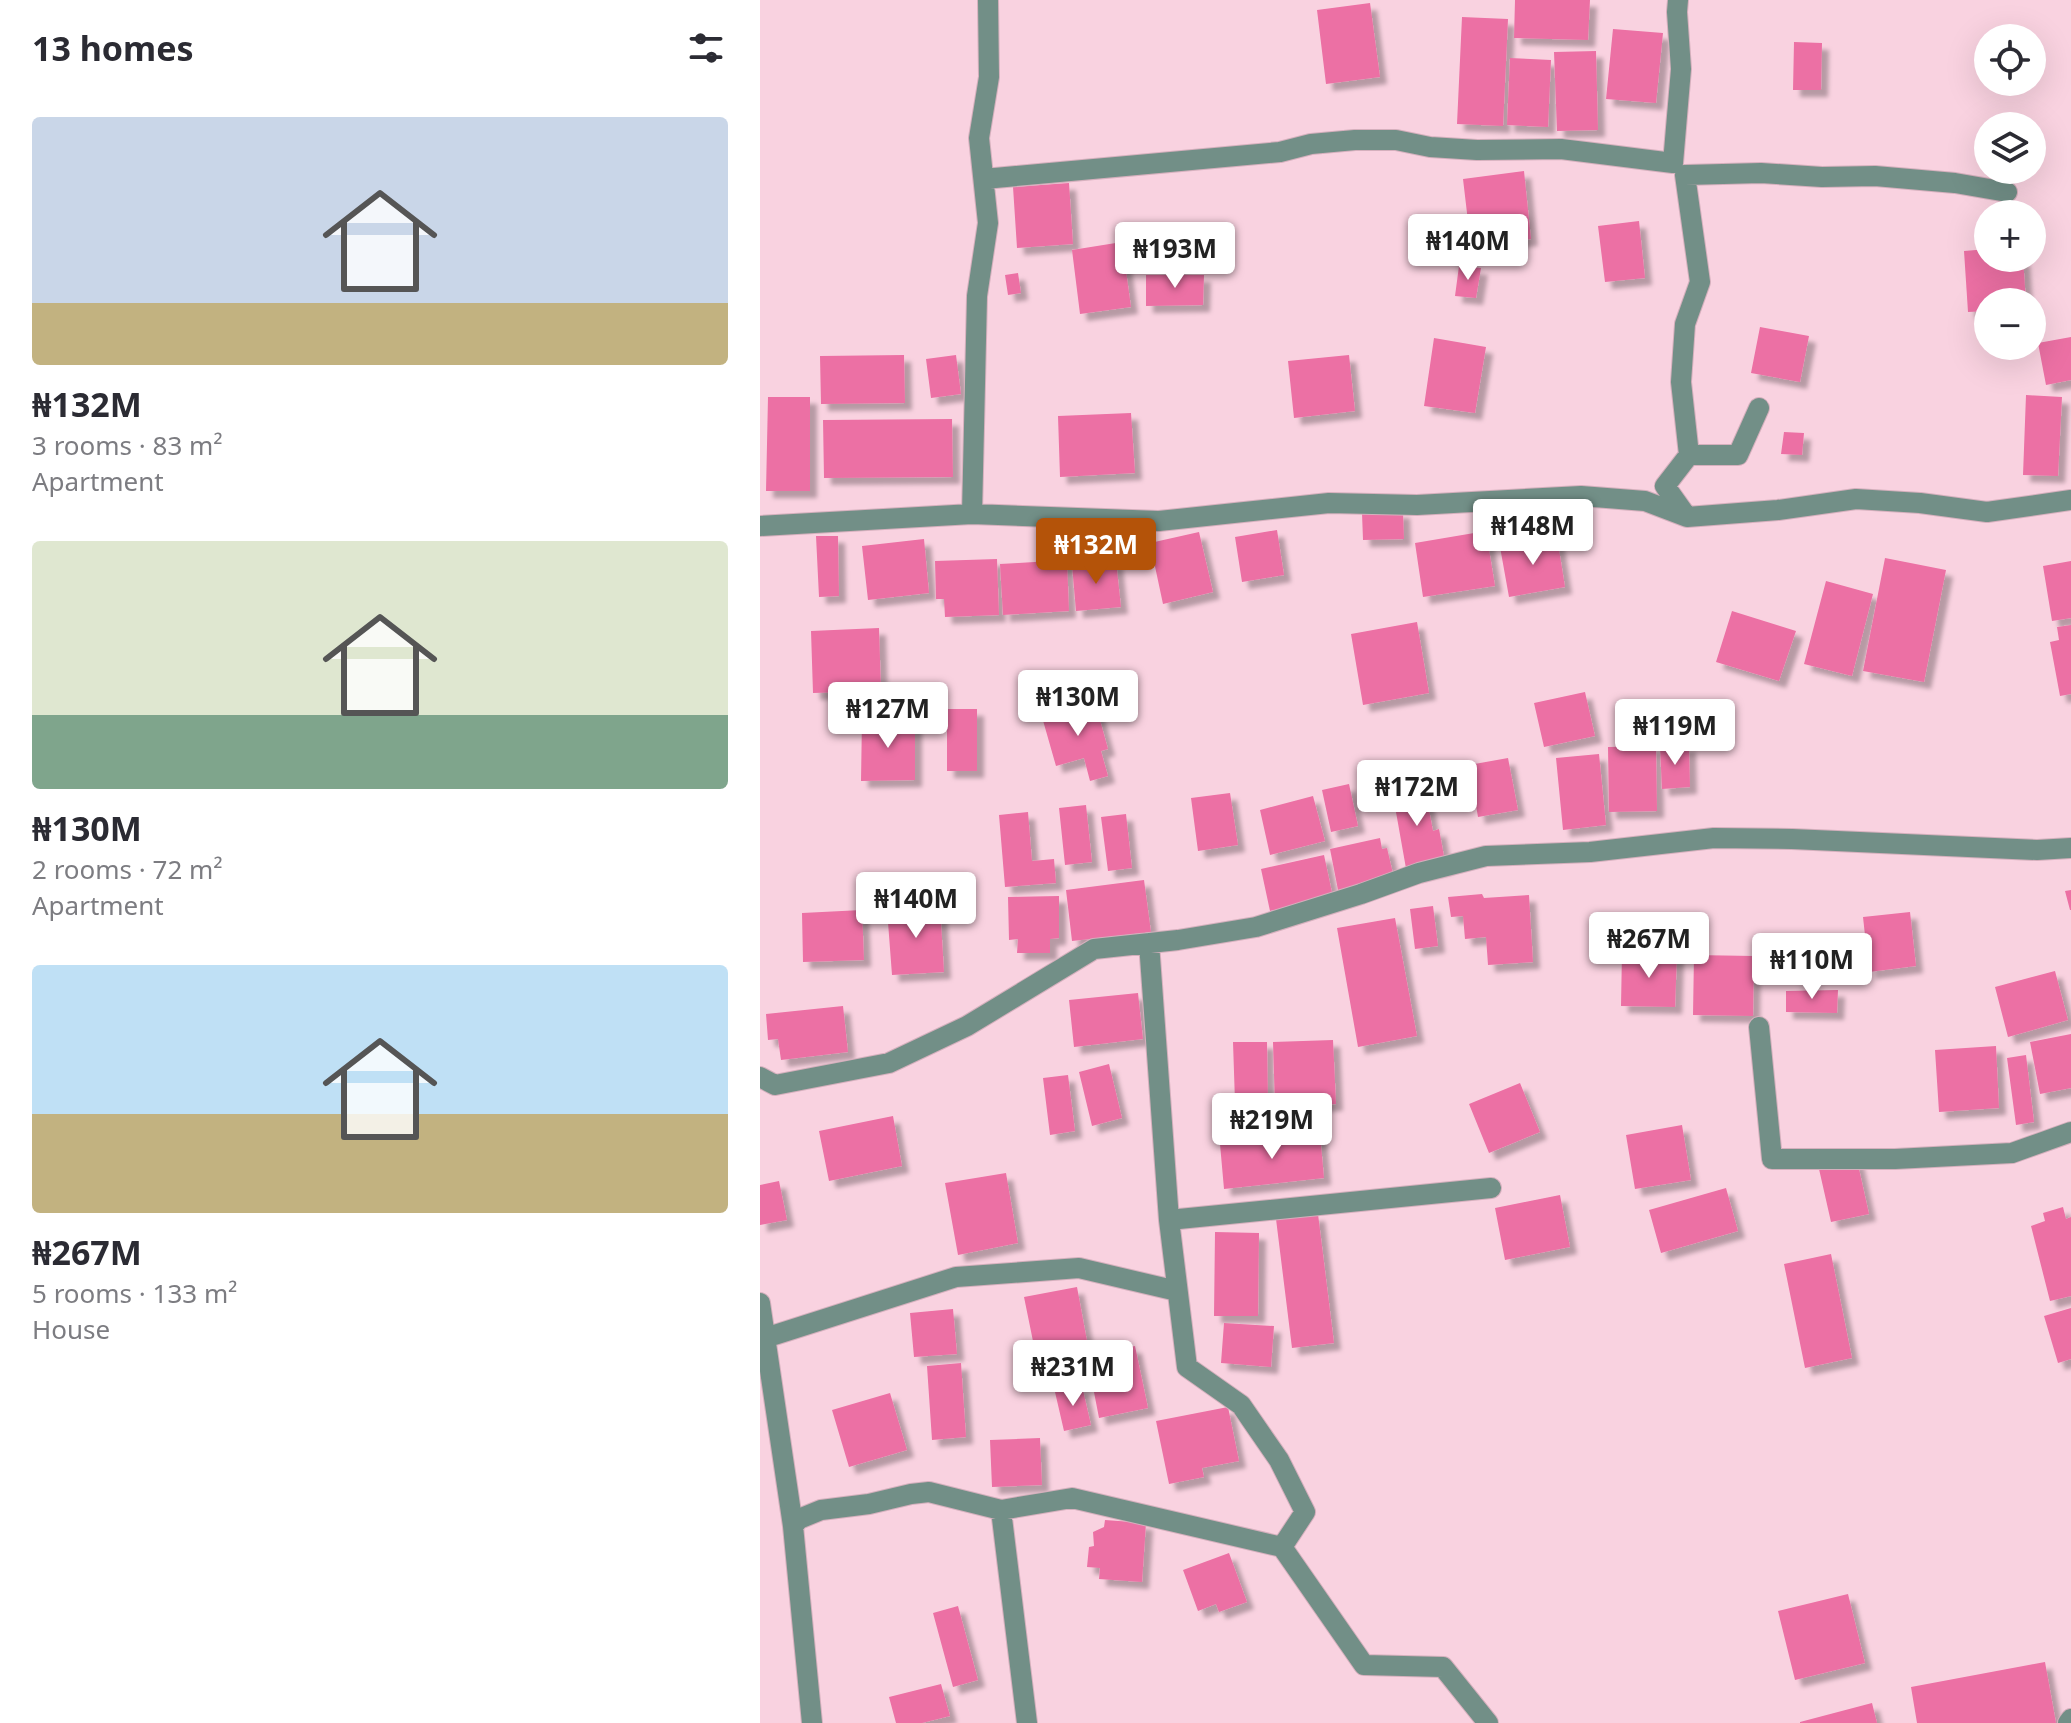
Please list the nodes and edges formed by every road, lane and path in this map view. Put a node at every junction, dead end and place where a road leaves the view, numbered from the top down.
1 (988, 0) edge
2 (1678, 0) edge
3 (1679, 169) junction
4 (984, 179) junction
5 (2007, 192) dead end
6 (1759, 408) dead end
7 (1689, 455) junction
8 (2071, 500) edge
9 (972, 514) junction
10 (1687, 517) junction
11 (760, 526) edge
12 (2071, 848) edge
13 (1149, 943) junction
14 (1759, 1027) dead end
15 (760, 1077) edge
16 (2071, 1132) edge
17 (1491, 1188) dead end
18 (1169, 1220) junction
19 (1177, 1291) junction
20 (760, 1303) edge
21 (765, 1338) junction
22 (1001, 1510) junction
23 (793, 1526) junction
24 (1282, 1547) junction
25 (812, 1723) edge
26 (1027, 1723) edge
27 (1488, 1723) edge

1 - 4 street
2 - 3 street
3 - 4 street
3 - 5 street
3 - 7 street
4 - 9 street
6 - 7 street
7 - 10 street
8 - 10 street
9 - 10 street
9 - 11 street
12 - 13 street
13 - 15 street
13 - 18 street
14 - 16 street
17 - 18 street
18 - 19 street
19 - 21 street
19 - 24 street
20 - 21 street
21 - 23 street
22 - 23 street
22 - 24 street
22 - 26 street
23 - 25 street
24 - 27 street

